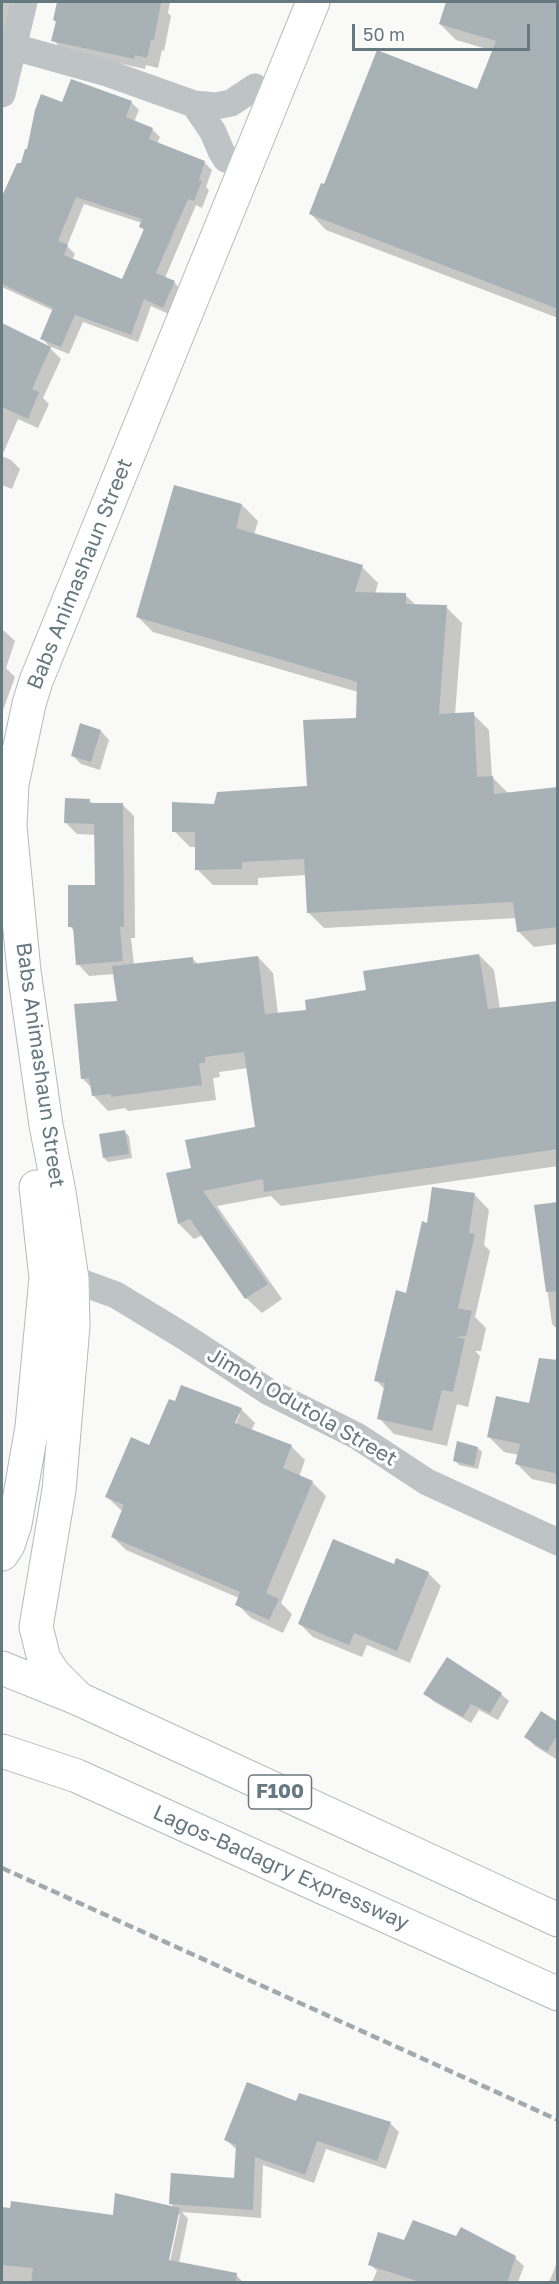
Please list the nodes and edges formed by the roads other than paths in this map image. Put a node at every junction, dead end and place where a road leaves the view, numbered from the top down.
1 (24, 2) edge
2 (289, 2) edge
3 (313, 2) edge
4 (8, 47) edge
5 (255, 87) junction
6 (2, 94) edge
7 (194, 104) junction
8 (226, 159) junction
9 (103, 488) junction
10 (2, 731) edge
11 (2, 951) edge
12 (59, 1279) junction
13 (558, 1542) edge
14 (2, 1554) edge
15 (2, 1668) edge
16 (79, 1699) junction
17 (2, 1751) edge
18 (558, 1920) edge
19 (558, 1994) edge

1 - 4 street
2 - 5 main road, Babs Animashaun Street
3 - 9 main road, Babs Animashaun Street
4 - 6 street
4 - 7 street
5 - 7 street
5 - 8 main road, Babs Animashaun Street
7 - 8 street
8 - 9 main road, Babs Animashaun Street
9 - 10 main road, Babs Animashaun Street
9 - 12 main road, Babs Animashaun Street
11 - 12 main road, Babs Animashaun Street
12 - 13 street, Jimoh Odutola Street
12 - 14 main road, Babs Animashaun Street
12 - 16 main road, Babs Animashaun Street
15 - 16 main road, F100
16 - 18 main road, F100
17 - 19 main road, Lagos-Badagry Expressway

